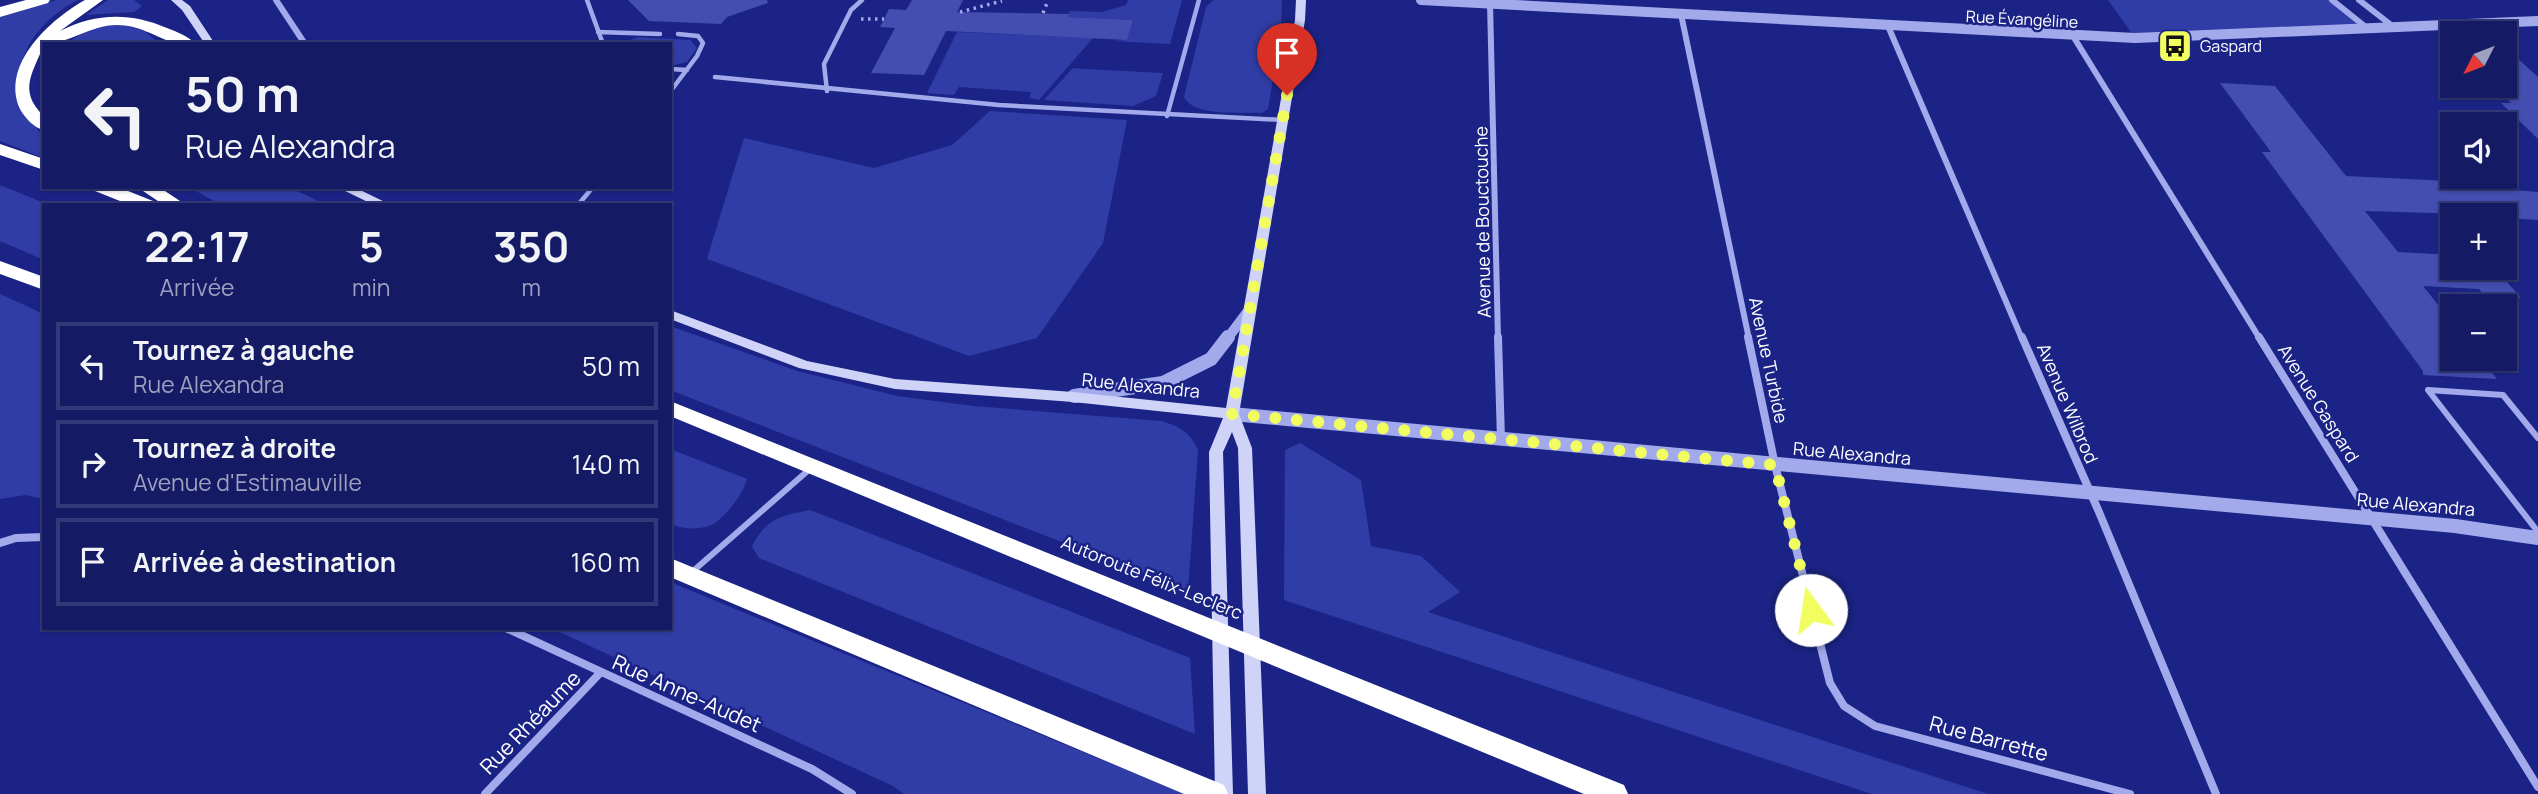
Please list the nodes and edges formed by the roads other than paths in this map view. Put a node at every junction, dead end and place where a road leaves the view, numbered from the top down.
1 (43, 0) edge
2 (96, 0) edge
3 (176, 0) edge
4 (276, 0) edge
5 (587, 0) edge
6 (862, 0) edge
7 (1199, 0) edge
8 (1301, 0) edge
9 (1421, 0) edge
10 (2332, 0) edge
11 (2359, 0) edge
12 (1490, 4) junction
13 (0, 12) edge
14 (1681, 14) junction
15 (2538, 22) edge
16 (1888, 26) junction
17 (2396, 28) junction
18 (2369, 29) junction
19 (598, 32) junction
20 (660, 34) dead end
21 (678, 34) dead end
22 (2073, 36) junction
23 (43, 42) edge
24 (49, 42) edge
25 (184, 42) edge
26 (209, 42) edge
27 (304, 42) edge
28 (602, 42) edge
29 (40, 47) edge
30 (672, 69) edge
31 (687, 70) junction
32 (715, 77) dead end
33 (672, 89) edge
34 (827, 91) junction
35 (1167, 116) junction
36 (1283, 120) junction
37 (42, 123) edge
38 (0, 149) edge
39 (42, 164) edge
40 (106, 189) edge
41 (149, 189) edge
42 (348, 189) edge
43 (591, 189) edge
44 (142, 203) edge
45 (174, 203) edge
46 (380, 203) edge
47 (580, 203) edge
48 (0, 267) edge
49 (42, 283) edge
50 (1251, 306) junction
51 (672, 315) edge
52 (1073, 397) junction
53 (672, 409) edge
54 (1232, 414) junction
55 (2538, 438) edge
56 (1501, 440) junction
57 (1775, 465) junction
58 (814, 466) junction
59 (2088, 494) junction
60 (2373, 520) junction
61 (2538, 532) edge
62 (42, 537) edge
63 (2538, 538) edge
64 (0, 543) edge
65 (679, 571) edge
66 (510, 630) edge
67 (600, 673) junction
68 (1844, 706) joint
69 (2538, 788) edge
70 (485, 794) edge
71 (852, 794) edge
72 (1214, 794) edge
73 (1224, 794) edge
74 (1257, 794) edge
75 (1614, 794) edge
76 (2130, 794) edge
77 (2216, 794) edge

1 - 13 highway
2 - 23 highway
3 - 26 main road
4 - 27 street
5 - 19 lane
6 - 34 lane
7 - 35 lane
8 - 36 main road
9 - 12 street, Rue Évangéline
10 - 18 street
11 - 17 street
12 - 14 street, Rue Évangéline
12 - 56 street, Avenue de Bouctouche
14 - 16 street, Rue Évangéline
14 - 57 street, Avenue Turbide
15 - 17 street, Rue Évangéline
16 - 22 street, Rue Évangéline
16 - 59 street, Avenue Wilbrod
17 - 18 street, Rue Évangéline
18 - 22 street, Rue Évangéline
19 - 20 lane
19 - 28 lane
21 - 31 lane
22 - 60 street, Avenue Gaspard
24 - 25 highway
29 - 37 highway
30 - 31 lane
31 - 33 lane
32 - 34 lane
34 - 35 lane
35 - 36 lane
36 - 50 main road
38 - 39 highway
40 - 44 highway
41 - 45 highway
42 - 46 main road
43 - 47 lane
48 - 49 highway
50 - 52 street
50 - 54 main road
51 - 52 main road, Rue Alexandra
52 - 54 main road, Rue Alexandra
53 - 58 highway, Autoroute Félix-Leclerc
54 - 56 street, Rue Alexandra
54 - 73 main road
54 - 74 main road
55 - 61 lane
56 - 57 street, Rue Alexandra
57 - 59 street, Rue Alexandra
57 - 68 street, Avenue Turbide
58 - 65 lane
58 - 75 highway, Autoroute Félix-Leclerc
59 - 60 street, Rue Alexandra
59 - 77 street, Avenue Wilbrod
60 - 63 street, Rue Alexandra
60 - 69 street, Avenue Gaspard
62 - 64 street
65 - 72 highway
66 - 67 street, Rue Anne-Audet
67 - 70 street, Rue Rhéaume
67 - 71 street, Rue Anne-Audet
68 - 76 street, Rue Barrette

